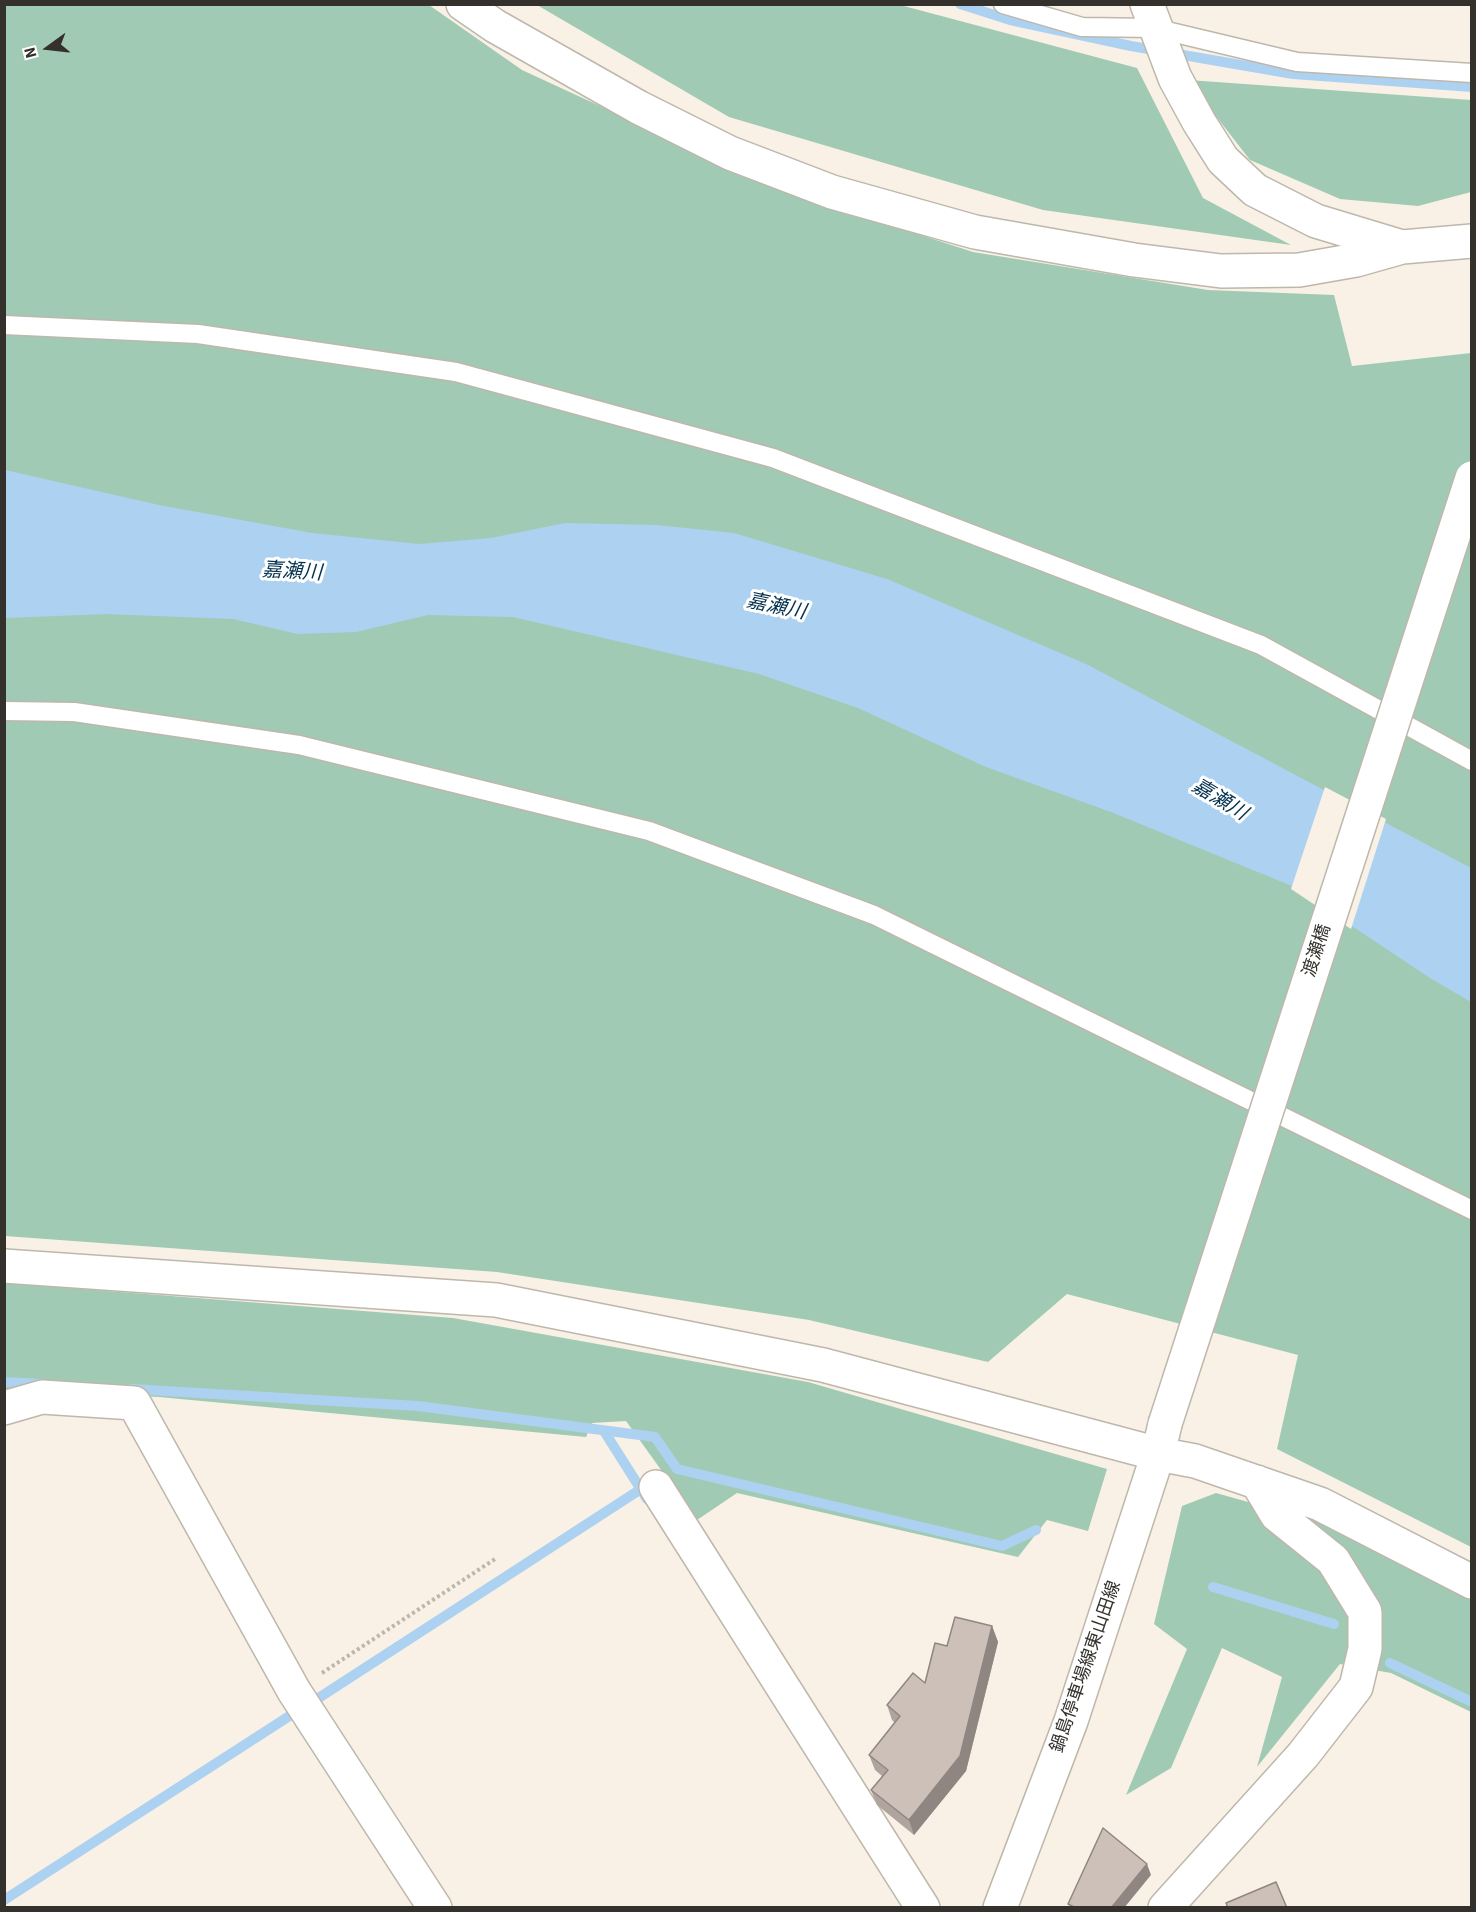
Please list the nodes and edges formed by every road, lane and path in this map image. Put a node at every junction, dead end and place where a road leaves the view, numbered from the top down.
1 (463, 4) edge
2 (1003, 4) edge
3 (1150, 16) edge
4 (1472, 73) edge
5 (1472, 242) edge
6 (1402, 247) junction
7 (4, 325) edge
8 (1472, 478) edge
9 (4, 711) edge
10 (1472, 761) edge
11 (1472, 1210) edge
12 (4, 1266) edge
13 (4, 1408) edge
14 (1161, 1439) junction
15 (1257, 1482) junction
16 (656, 1486) dead end
17 (495, 1559) dead end
18 (1472, 1582) edge
19 (294, 1692) junction
20 (435, 1908) edge
21 (923, 1908) edge
22 (1000, 1908) edge
23 (1165, 1908) edge

1 - 6 street
2 - 3 lane
3 - 4 lane
3 - 6 street
5 - 6 street
7 - 10 lane
8 - 14 street, 渡瀬橋, bridge
9 - 11 lane
12 - 14 street
13 - 19 street
14 - 15 street
14 - 22 street, 鍋島停車場線東山田線
15 - 18 street
15 - 23 street
16 - 21 street
17 - 19 path
19 - 20 street

